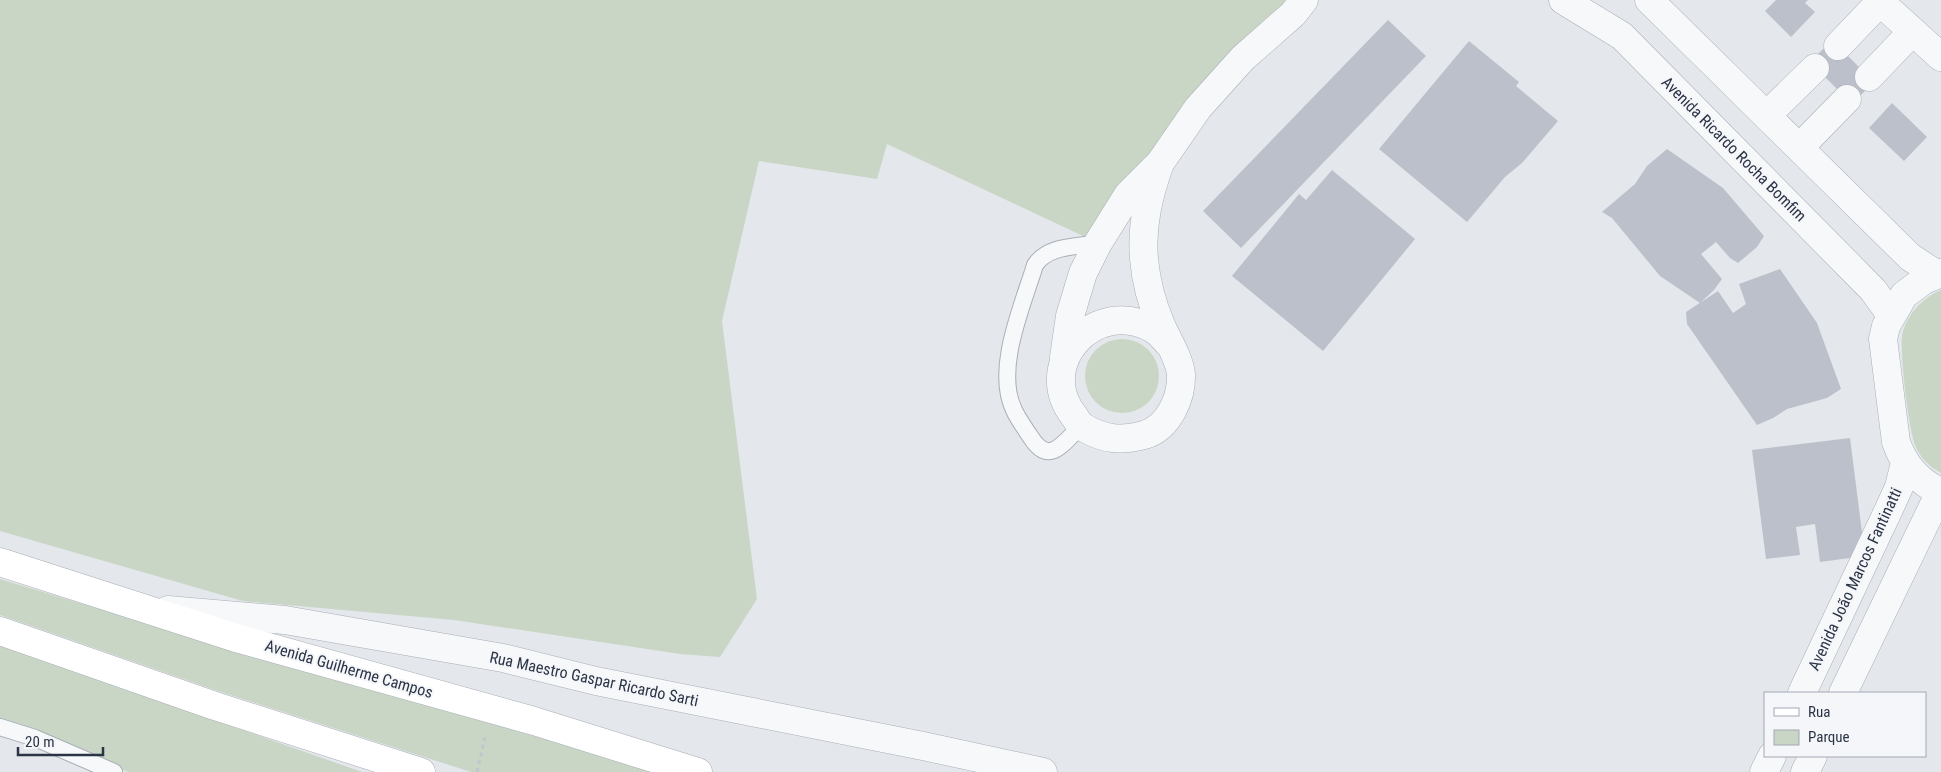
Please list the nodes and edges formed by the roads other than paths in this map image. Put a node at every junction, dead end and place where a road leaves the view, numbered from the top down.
1 (1323, 0) edge
2 (1563, 0) edge
3 (1649, 0) edge
4 (1879, 1) edge
5 (1298, 7) edge
6 (1912, 32) junction
7 (1838, 46) dead end
8 (1941, 57) edge
9 (1815, 68) dead end
10 (1869, 77) dead end
11 (1847, 99) dead end
12 (1768, 114) junction
13 (1800, 147) junction
14 (1160, 163) junction
15 (1098, 243) junction
16 (1938, 274) edge
17 (1891, 315) junction
18 (1169, 344) junction
19 (1064, 361) junction
20 (1081, 426) junction
21 (1905, 463) junction
22 (1940, 492) edge
23 (0, 562) edge
24 (141, 608) junction
25 (1, 631) edge
26 (1802, 692) edge
27 (1843, 692) edge
28 (0, 727) edge
29 (1772, 757) edge
30 (1812, 757) edge
31 (97, 768) edge
32 (114, 772) edge
33 (421, 772) edge
34 (698, 772) edge
35 (1043, 772) edge
36 (1764, 772) edge
37 (1805, 772) edge

1 - 5 street
2 - 17 street, Avenida Ricardo Rocha Bomfim
3 - 12 street
4 - 6 street
4 - 7 street
5 - 14 street
6 - 8 street
6 - 10 street
9 - 12 street
11 - 13 street
12 - 13 street
13 - 16 street
14 - 15 street
14 - 18 street
15 - 19 street
15 - 20 lane
16 - 17 street
17 - 21 street
18 - 19 street
18 - 20 street
19 - 20 street
21 - 22 street
21 - 26 street, Avenida João Marcos Fantinatti
22 - 27 street
23 - 24 main road, Avenida Guilherme Campos
24 - 34 main road, Avenida Guilherme Campos
24 - 35 street, Rua Maestro Gaspar Ricardo Sarti
25 - 33 main road
28 - 31 lane
29 - 36 street
30 - 37 street
31 - 32 lane

